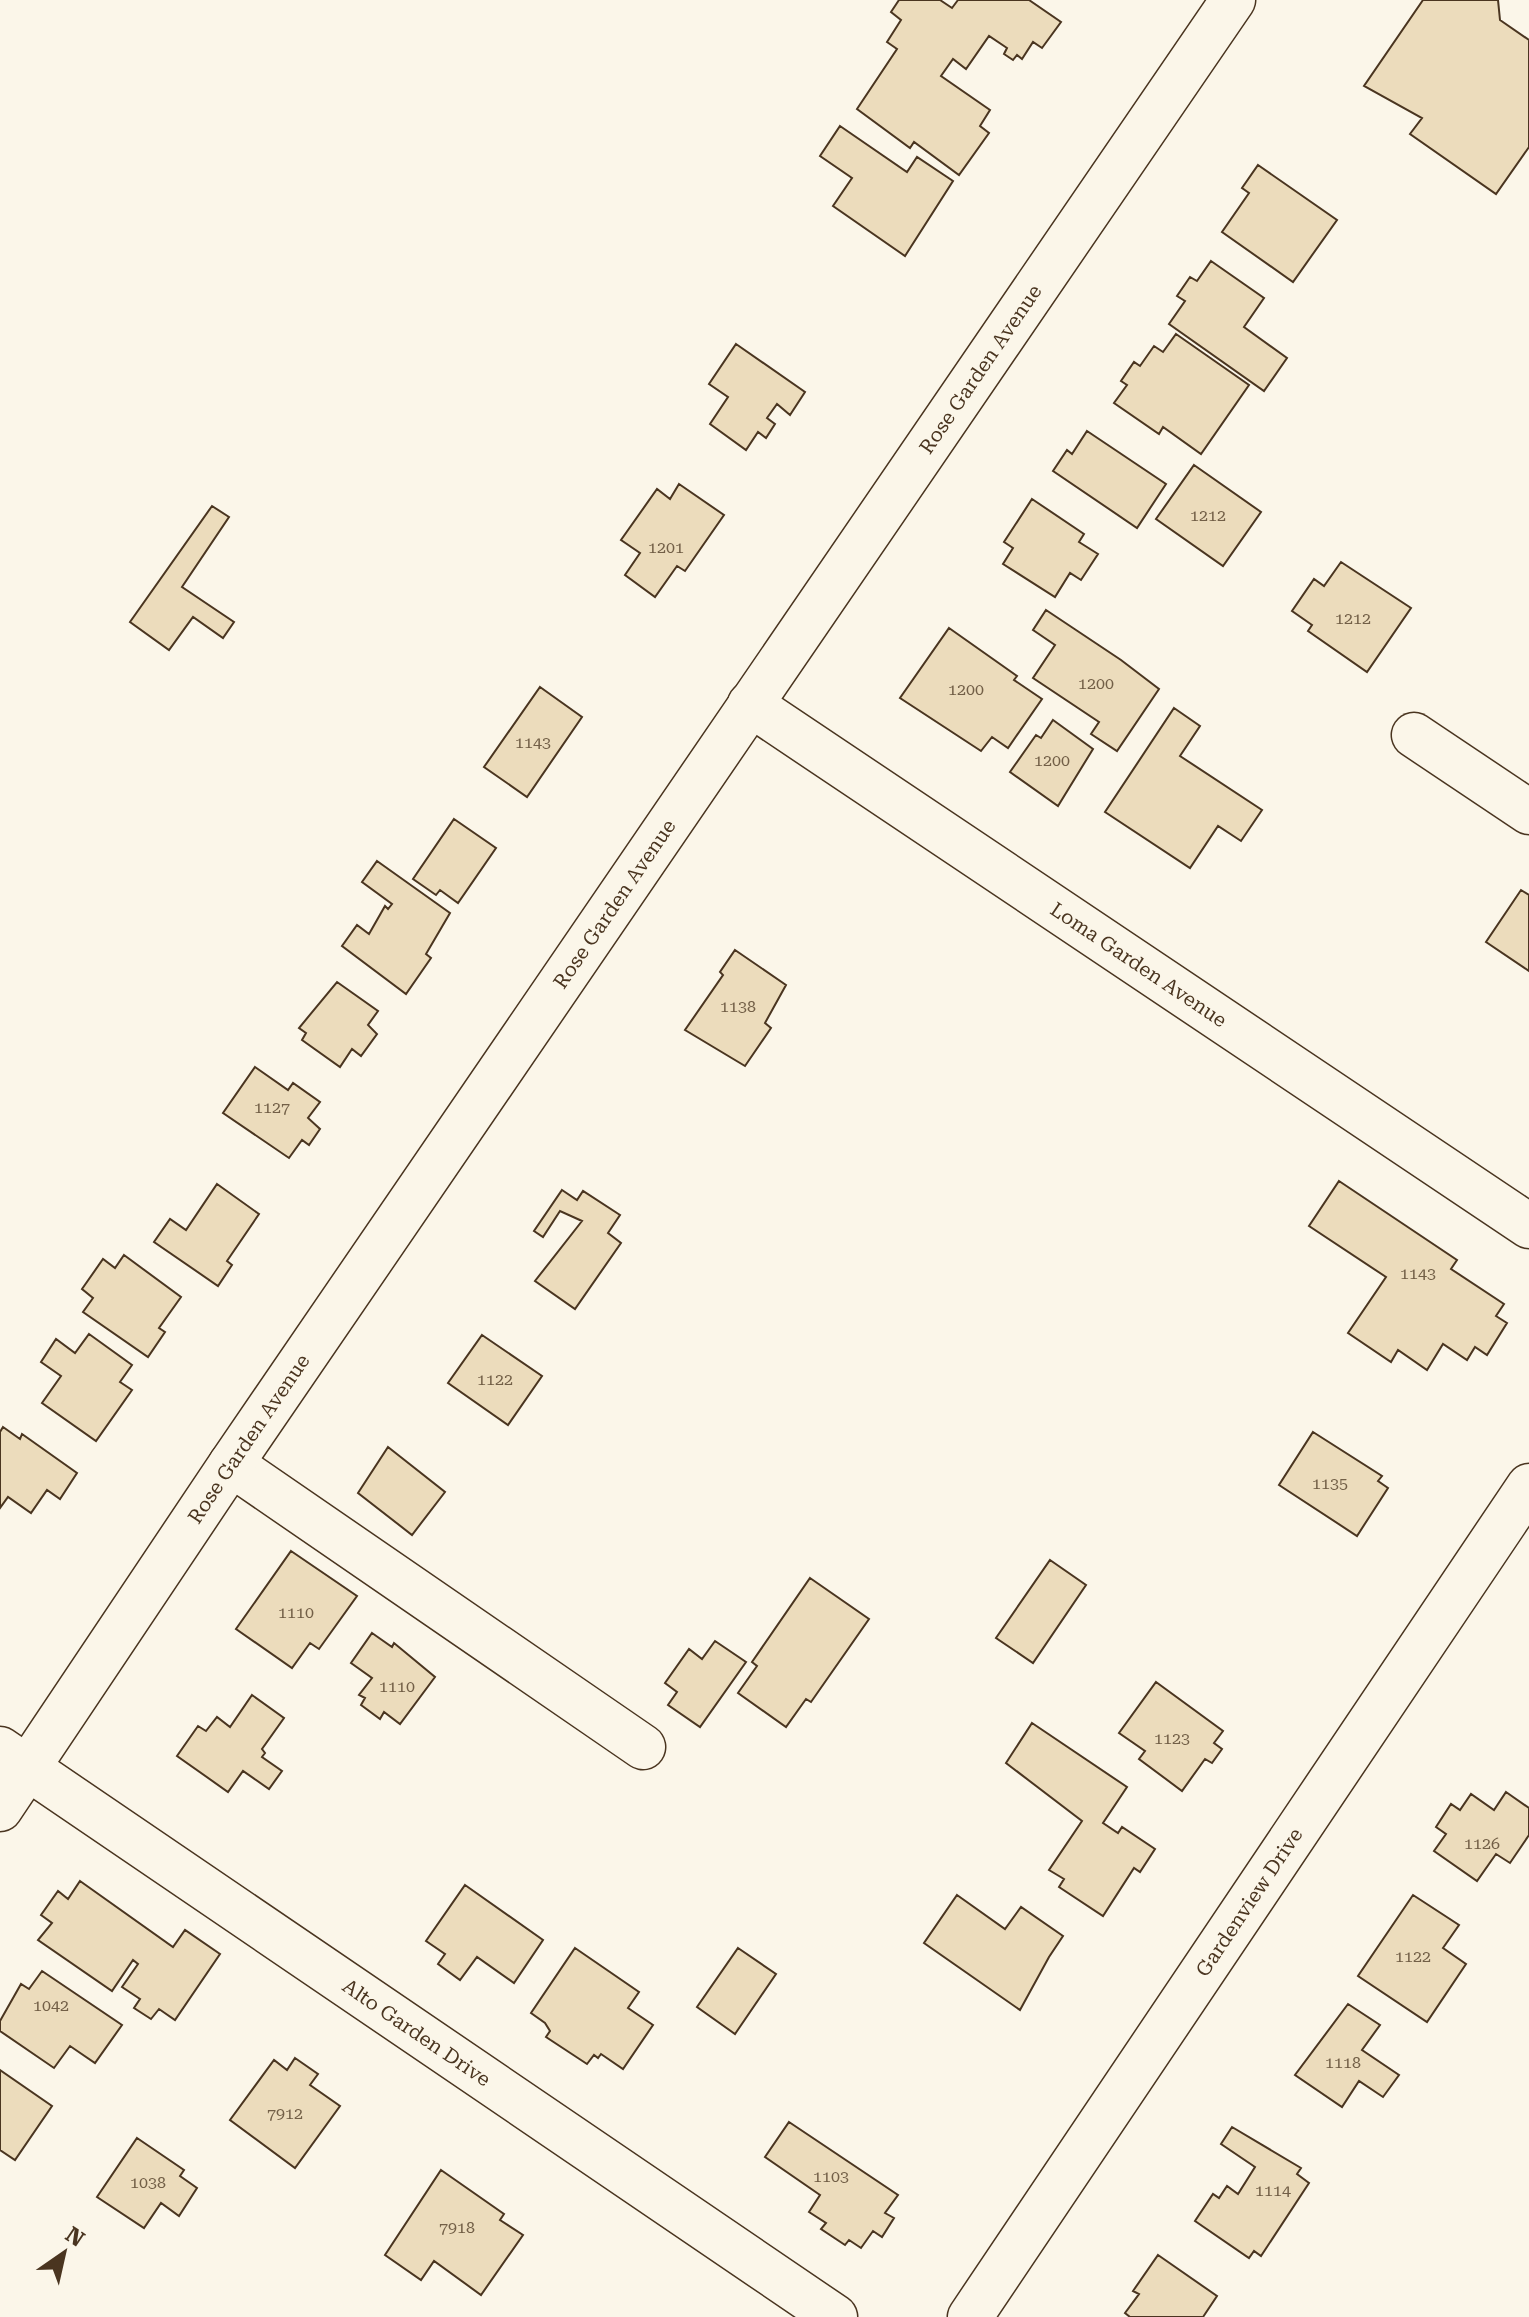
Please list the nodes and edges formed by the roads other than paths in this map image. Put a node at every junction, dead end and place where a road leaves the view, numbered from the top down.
1 (1233, 0) edge
2 (750, 704) junction
3 (1414, 735) dead end
4 (1529, 812) edge
5 (1529, 1226) edge
6 (231, 1464) junction
7 (1529, 1486) edge
8 (643, 1747) dead end
9 (14, 1759) edge
10 (0, 1809) edge
11 (835, 2317) edge
12 (970, 2317) edge

1 - 2 street, Rose Garden Avenue
2 - 5 street, Loma Garden Avenue
2 - 6 street, Rose Garden Avenue
3 - 4 street
6 - 8 street
6 - 9 street, Rose Garden Avenue
7 - 12 street, Gardenview Drive
9 - 10 street, Rose Garden Avenue
9 - 11 street, Alto Garden Drive

